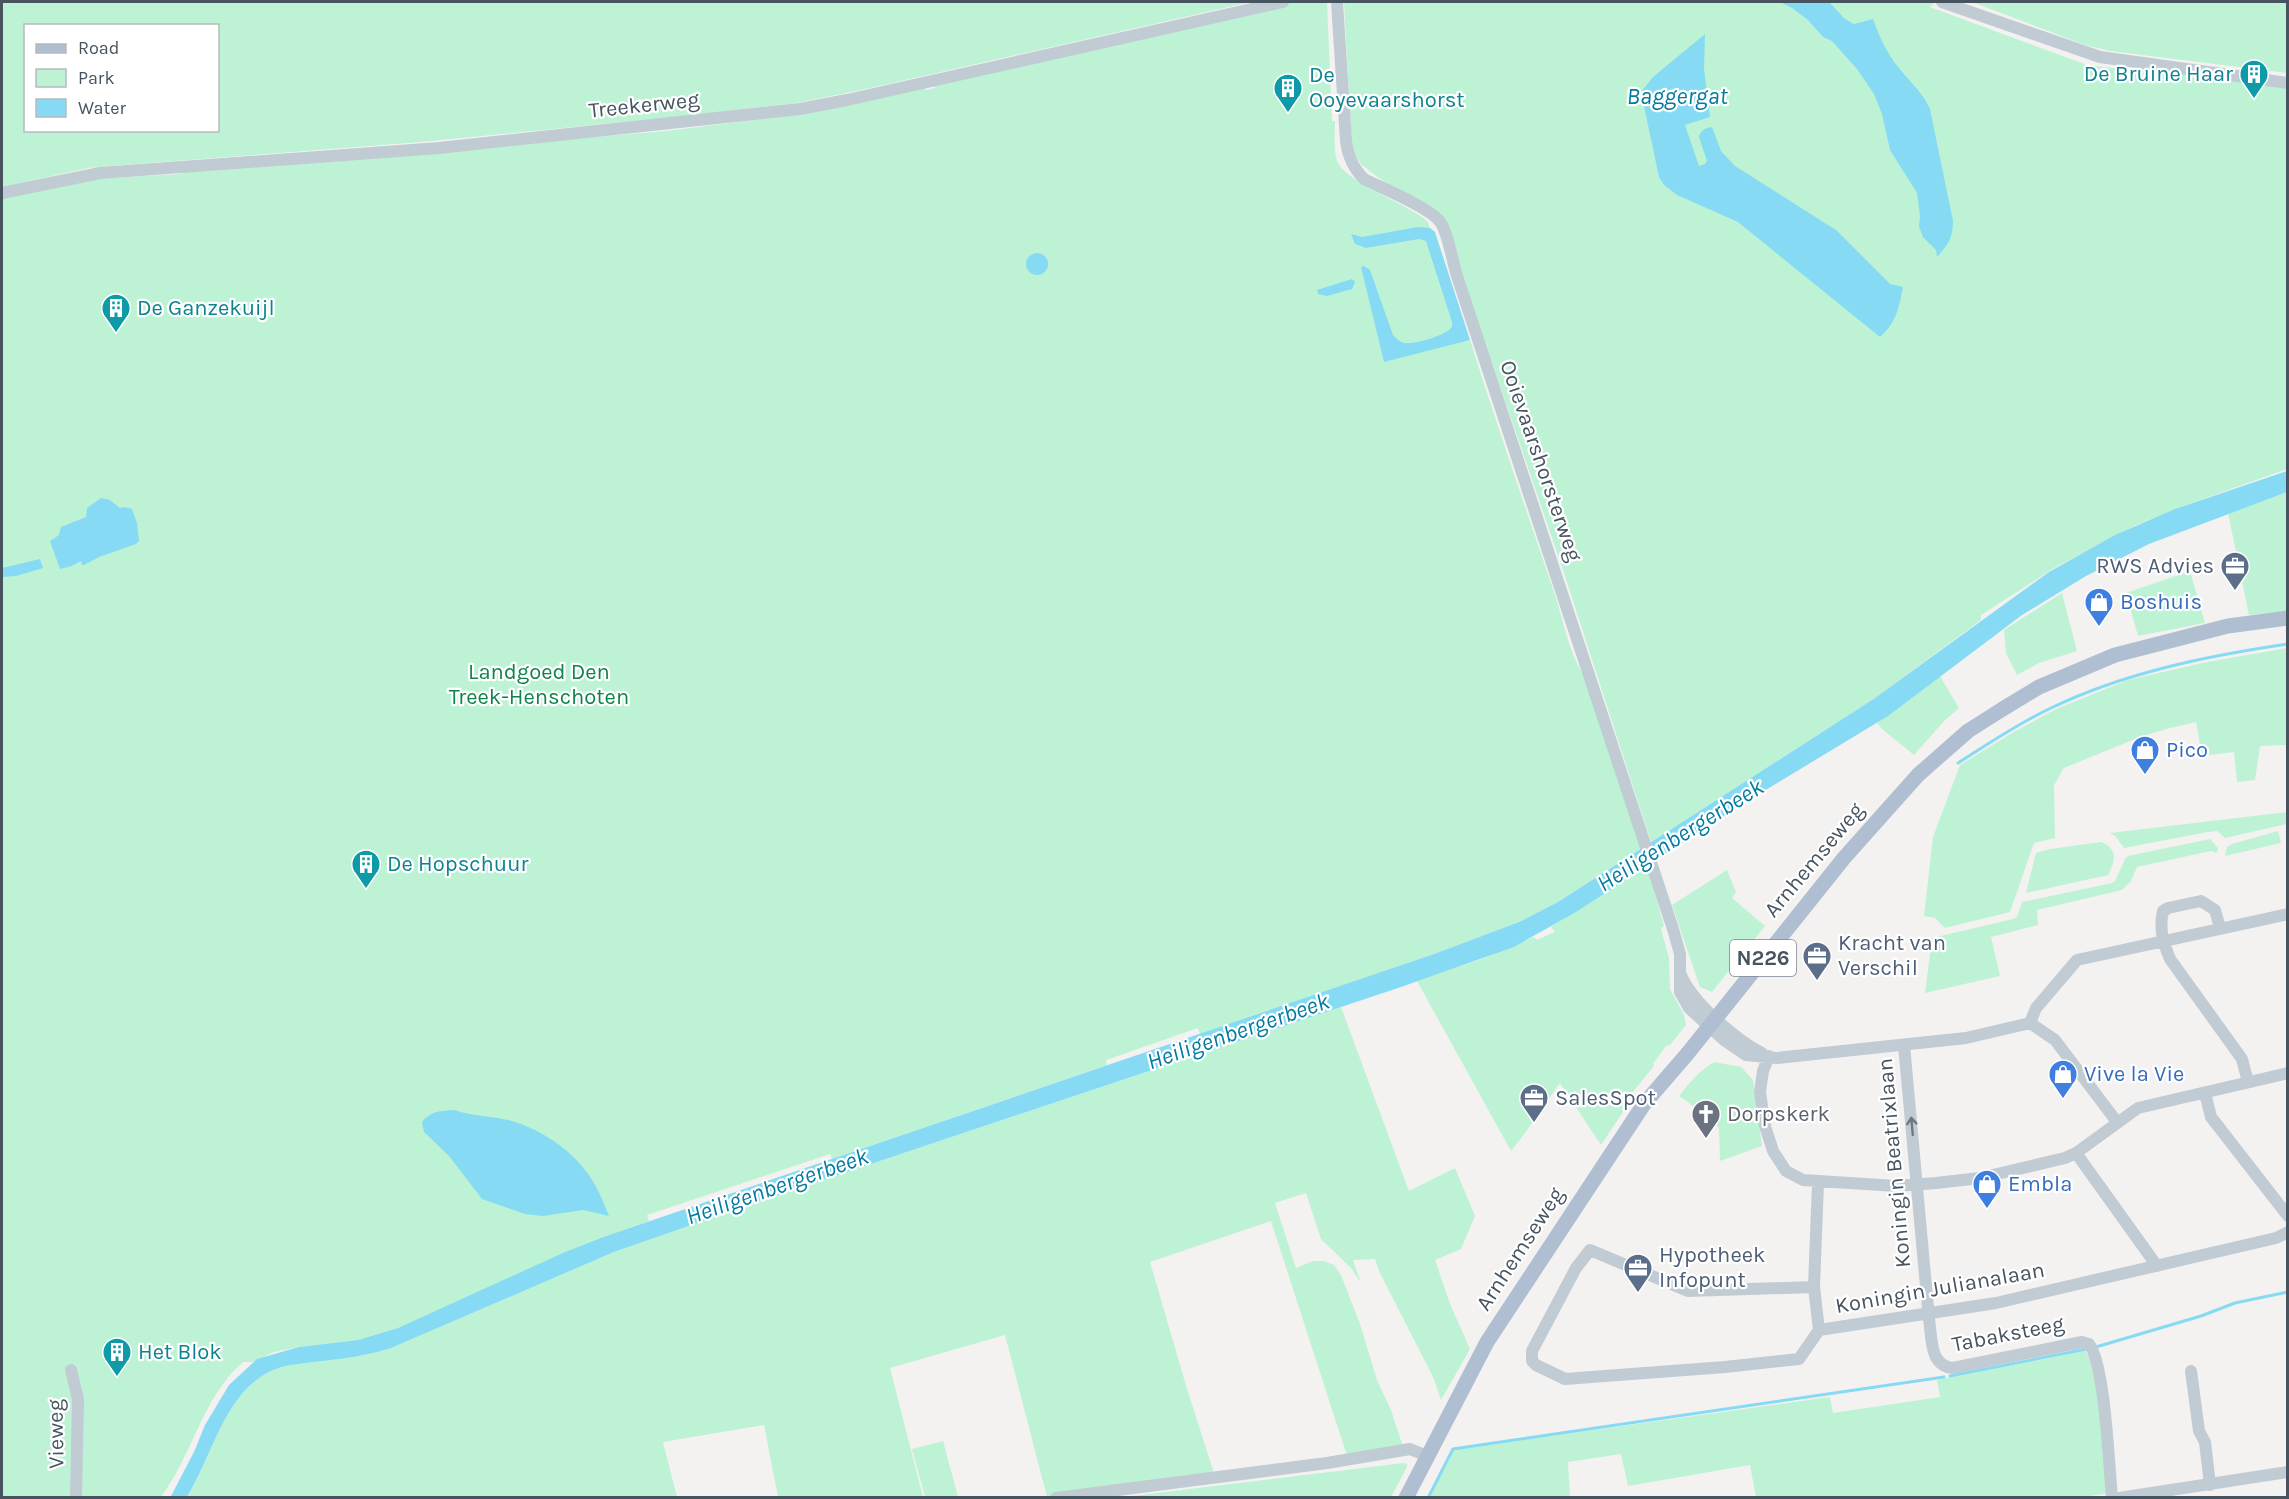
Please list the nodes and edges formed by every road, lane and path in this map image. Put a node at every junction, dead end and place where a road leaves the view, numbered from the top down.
1 (1283, 2) edge
2 (1337, 2) edge
3 (1942, 2) edge
4 (2288, 83) edge
5 (2, 193) edge
6 (2288, 618) edge
7 (2288, 914) edge
8 (2220, 928) junction
9 (2163, 941) junction
10 (1712, 1022) junction
11 (2030, 1023) junction
12 (1904, 1045) junction
13 (1769, 1056) junction
14 (2288, 1073) edge
15 (2248, 1082) junction
16 (2205, 1093) junction
17 (2117, 1122) junction
18 (2076, 1154) junction
19 (1818, 1183) junction
20 (1917, 1184) junction
21 (2288, 1216) edge
22 (2288, 1232) edge
23 (2157, 1266) junction
24 (1815, 1287) junction
25 (1929, 1313) junction
26 (1819, 1330) junction
27 (71, 1371) dead end
28 (2191, 1371) dead end
29 (1427, 1456) junction
30 (2288, 1472) edge
31 (2210, 1485) junction
32 (2193, 1492) edge
33 (76, 1497) edge
34 (1056, 1497) edge
35 (1406, 1497) edge
36 (2112, 1497) edge
37 (2119, 1497) edge

1 - 5 street, Treekerweg
2 - 10 street, Ooievaarshorsterweg
3 - 4 street
6 - 10 main road, Arnhemseweg / N226
7 - 8 street
8 - 9 street
8 - 9 street
9 - 11 street
9 - 15 street
10 - 13 street, Ooievaarshorsterweg
10 - 29 main road, Arnhemseweg / N226
11 - 12 street, Ooievaarshorsterweg
11 - 17 street
12 - 13 street, Ooievaarshorsterweg
20 -> 12 street, Koningin Beatrixlaan
13 - 19 street
14 - 15 street
15 - 16 street
16 - 17 street
16 - 21 street
17 - 18 street
18 - 20 street
18 - 23 street
19 - 20 street
19 - 24 street
20 - 25 street, Koningin Beatrixlaan
22 - 23 street, Koningin Julianalaan
23 - 25 street, Koningin Julianalaan
24 - 26 street
24 - 26 street, Koningin Julianalaan
25 - 26 street, Koningin Julianalaan
25 - 36 street, Tabaksteeg
27 - 33 street, Vieweg
28 - 31 street
29 - 34 street
29 - 35 main road, Arnhemseweg / N226
30 - 31 street
31 - 32 street
32 - 37 street

